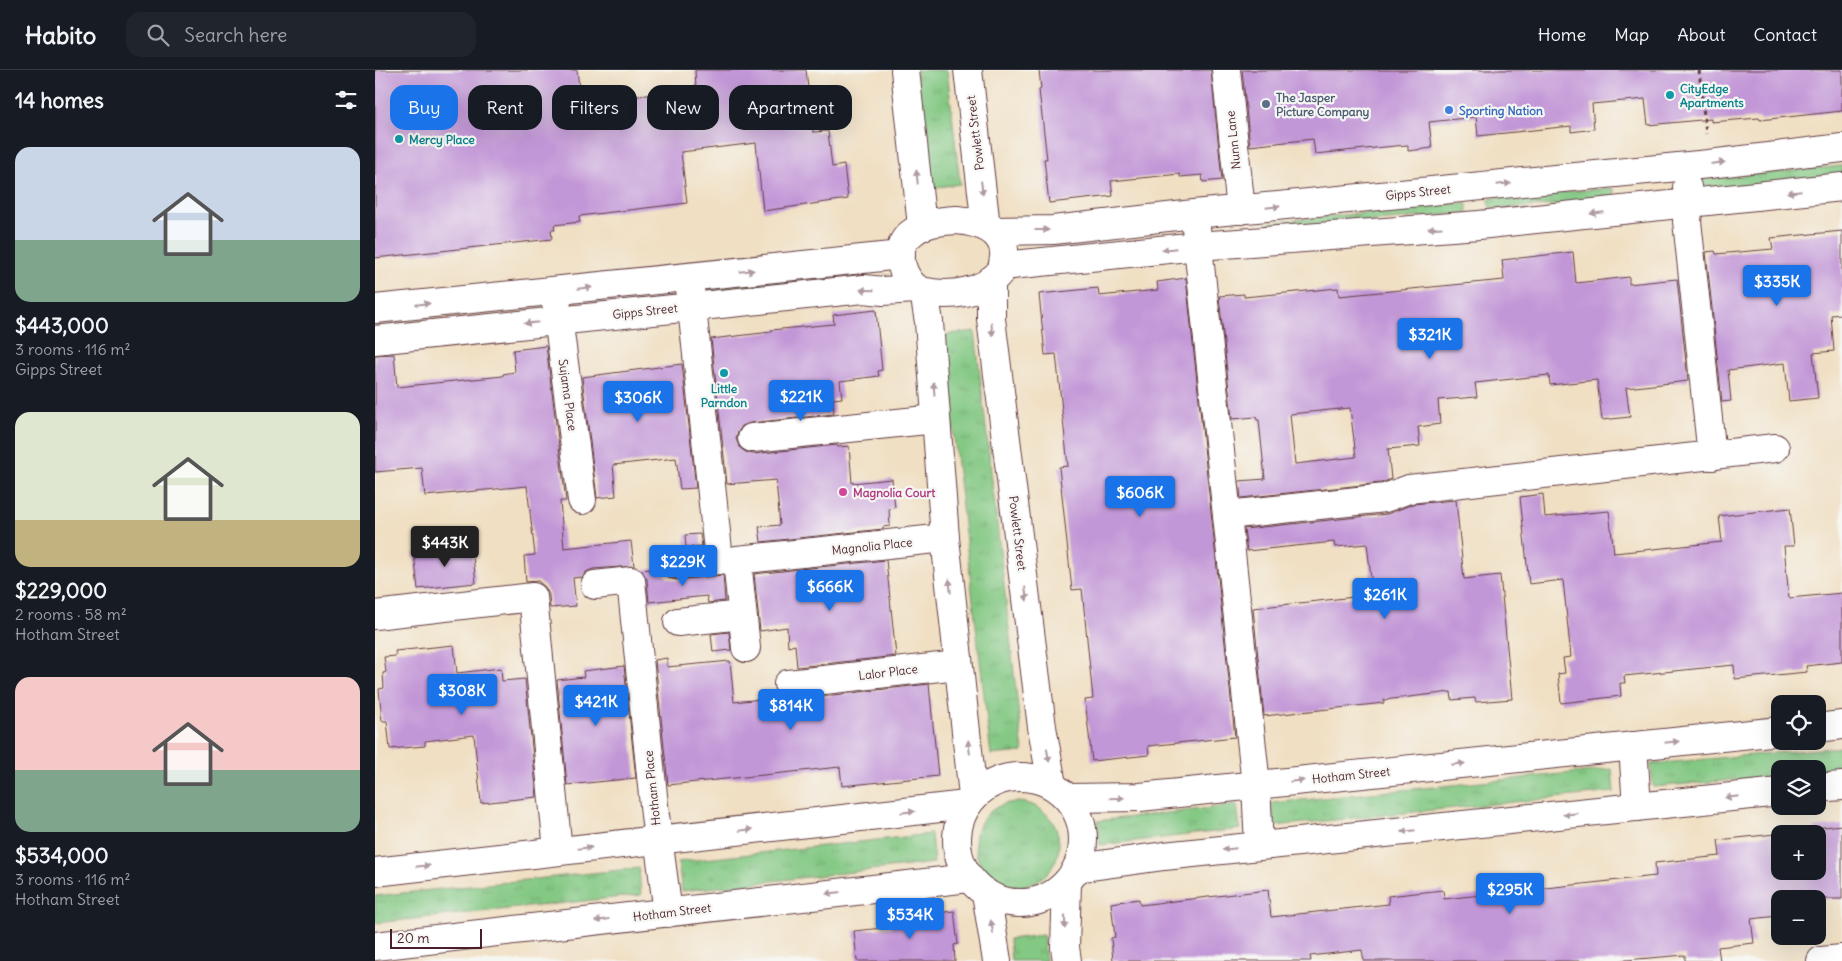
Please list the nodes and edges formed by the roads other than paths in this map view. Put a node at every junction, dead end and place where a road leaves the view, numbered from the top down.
1 (905, 70) edge
2 (968, 70) edge
3 (1225, 70) edge
4 (1842, 148) edge
5 (1685, 166) junction
6 (1622, 172) junction
7 (1475, 187) junction
8 (1842, 187) edge
9 (1689, 203) junction
10 (1241, 210) junction
11 (1626, 210) junction
12 (1194, 214) junction
13 (1479, 225) junction
14 (922, 226) junction
15 (990, 229) junction
16 (1198, 246) junction
17 (901, 256) junction
18 (997, 273) junction
19 (689, 277) junction
20 (920, 290) junction
21 (555, 291) junction
22 (691, 306) junction
23 (385, 308) edge
24 (558, 320) junction
25 (386, 339) edge
26 (936, 419) junction
27 (752, 438) dead end
28 (1775, 448) dead end
29 (1711, 456) junction
30 (582, 500) dead end
31 (1227, 516) junction
32 (945, 538) junction
33 (675, 564) dead end
34 (595, 585) dead end
35 (375, 615) edge
36 (742, 615) junction
37 (678, 622) dead end
38 (746, 648) dead end
39 (958, 664) junction
40 (789, 684) dead end
41 (1842, 725) edge
42 (1826, 727) edge
43 (1771, 733) edge
44 (1633, 746) junction
45 (1256, 785) junction
46 (1842, 786) edge
47 (1826, 787) edge
48 (1060, 792) junction
49 (1771, 793) edge
50 (970, 800) junction
51 (1637, 807) junction
52 (658, 840) junction
53 (1259, 846) junction
54 (558, 851) junction
55 (375, 872) edge
56 (1072, 875) junction
57 (977, 886) junction
58 (667, 913) junction
59 (375, 946) edge
60 (1842, 959) edge
61 (997, 961) edge
62 (1067, 961) edge
63 (1821, 961) edge

14 -> 1 street
2 -> 15 street, Powlett Street
3 - 10 street, Nunn Lane
5 -> 4 street, Gipps Street
5 - 6 street, Gipps Street
5 - 9 street
7 -> 6 street, Gipps Street
6 - 11 street
10 -> 7 street, Gipps Street
7 - 13 street
8 -> 9 street
9 - 11 street
9 - 29 street
10 - 12 street, Gipps Street
11 -> 13 street
15 -> 12 street, Gipps Street
12 - 16 street
13 -> 16 street
14 - 15 street
14 - 17 street
15 - 18 street
16 -> 18 street
16 - 31 street
19 -> 17 street
17 - 20 street
18 - 20 street
18 -> 48 street, Powlett Street
21 -> 19 street
19 - 22 street
20 -> 22 street, Gipps Street
26 -> 20 street
23 -> 21 street
21 - 24 street, Sujama Place
22 - 24 street, Gipps Street
22 - 33 street
23 - 25 street
24 -> 25 street, Gipps Street
24 - 30 street, Sujama Place
26 - 27 street
26 - 32 street
28 - 29 street
29 - 31 street
31 - 45 street
32 - 36 street, Magnolia Place
39 -> 32 street
34 - 52 street, Hotham Place
35 - 54 street
36 - 37 street
36 - 38 street, Magnolia Place
39 - 40 street, Lalor Place
50 -> 39 street
41 - 42 street
44 -> 43 street, Hotham Street
45 -> 44 street, Hotham Street
44 - 51 street
48 -> 45 street, Hotham Street
45 - 53 street
46 - 47 street
48 - 50 street
48 - 56 street
49 -> 51 street
52 -> 50 street
50 - 57 street
51 -> 53 street
54 -> 52 street
52 - 58 street, Hotham Place
53 -> 56 street
55 -> 54 street
56 - 57 street
56 -> 62 street
57 -> 58 street, Hotham Street
61 -> 57 street
58 -> 59 street, Hotham Street
60 - 63 street

